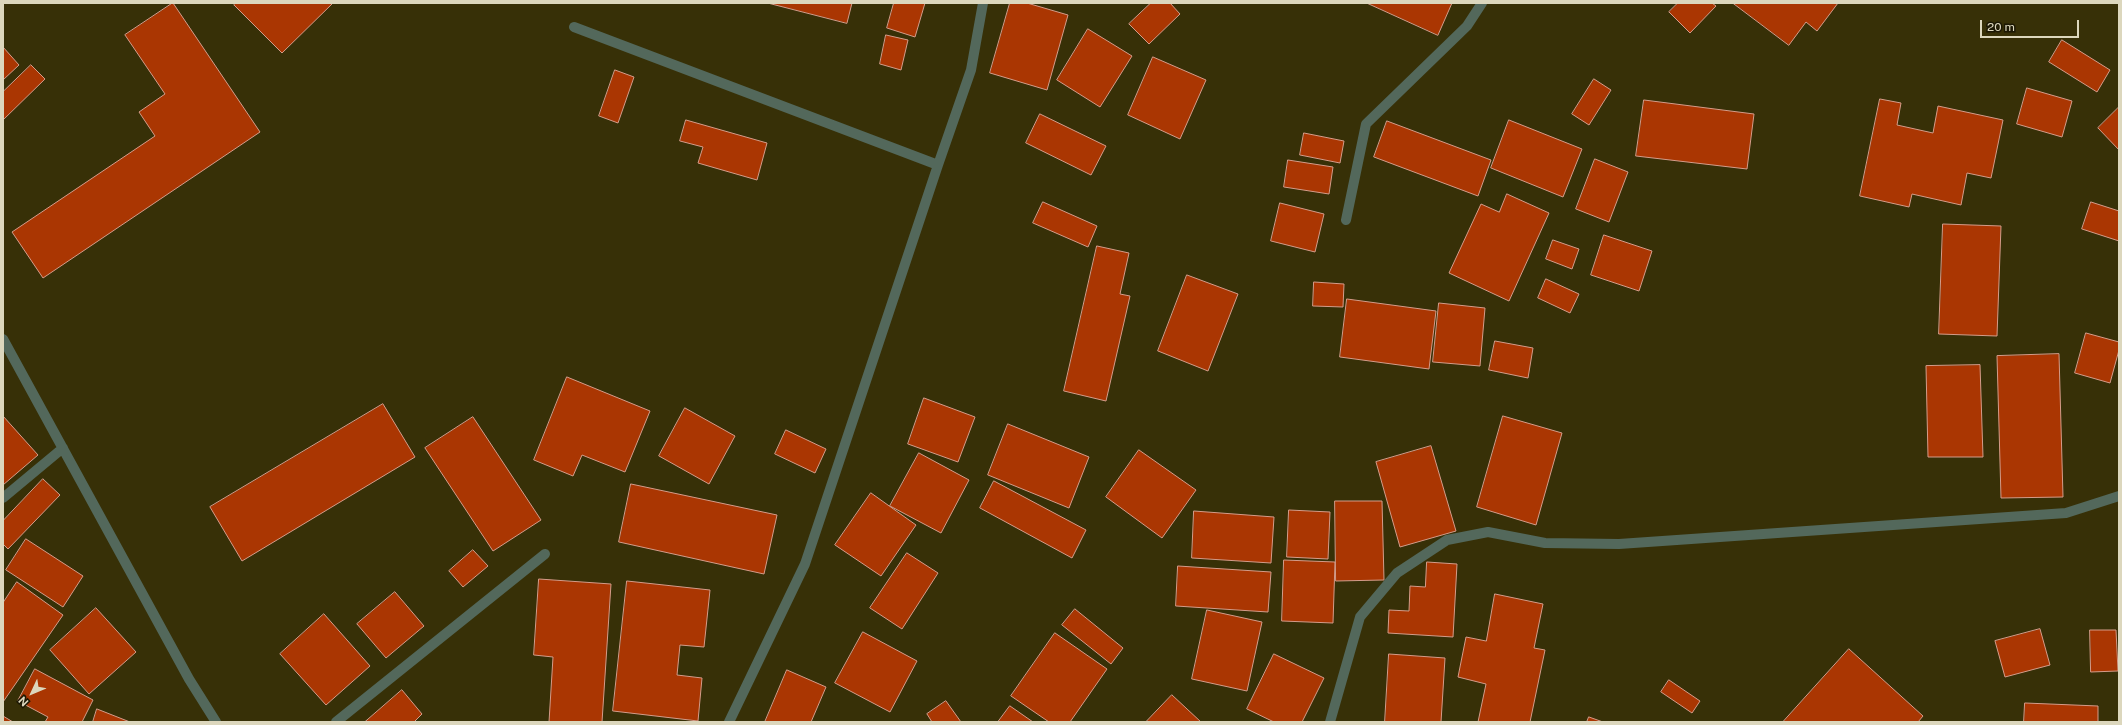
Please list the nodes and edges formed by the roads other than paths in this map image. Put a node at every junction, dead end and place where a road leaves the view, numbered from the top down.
1 (983, 3) edge
2 (1482, 3) edge
3 (574, 28) dead end
4 (938, 165) junction
5 (1346, 220) dead end
6 (3, 339) edge
7 (63, 448) junction
8 (2119, 496) edge
9 (3, 498) edge
10 (545, 554) dead end
11 (216, 722) edge
12 (336, 722) edge
13 (729, 722) edge
14 (1330, 722) edge

1 - 4 street
2 - 5 street
3 - 4 street
4 - 13 street
6 - 7 street
7 - 9 street
7 - 11 street
8 - 14 street
10 - 12 street

